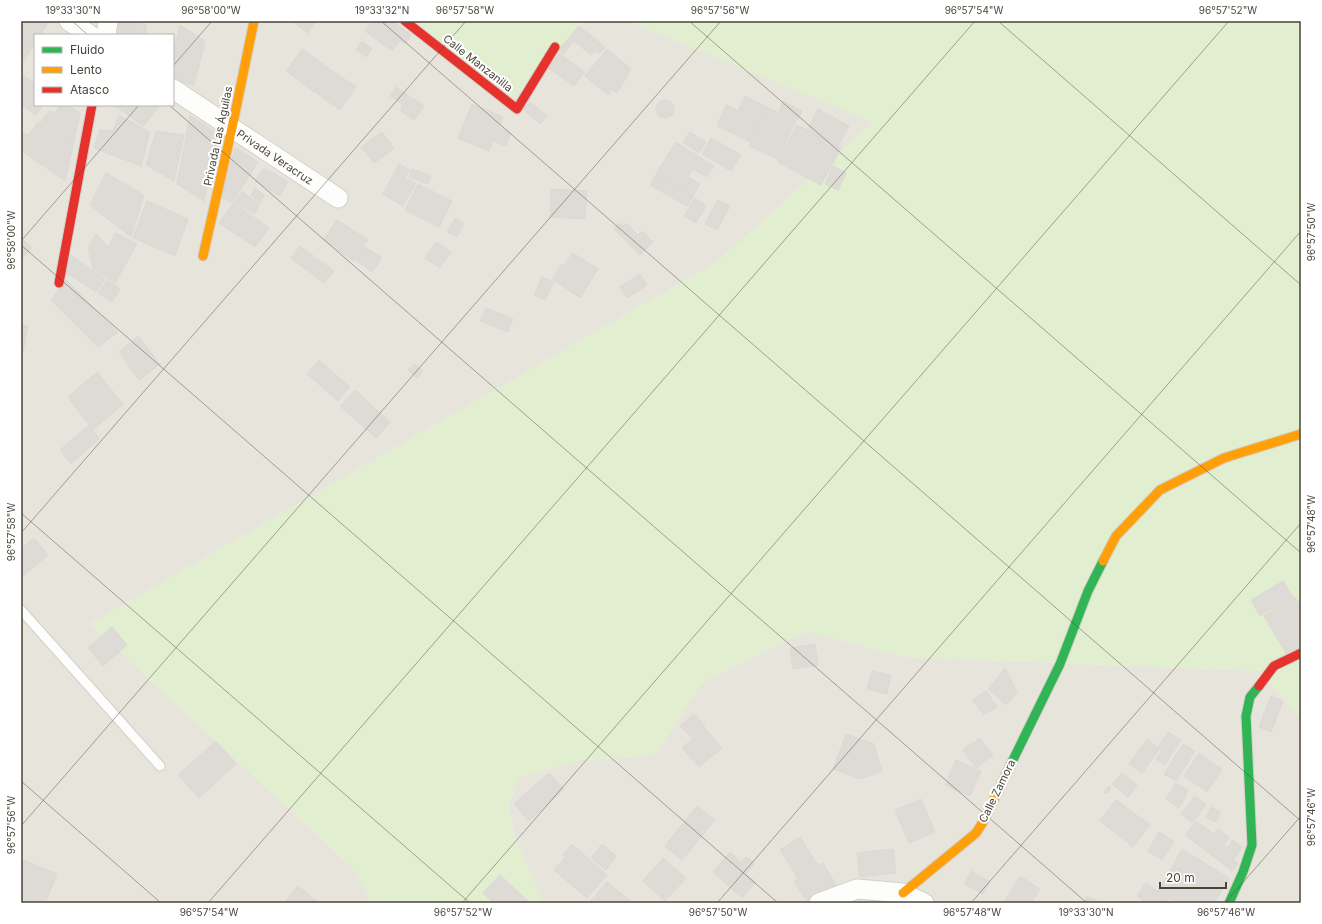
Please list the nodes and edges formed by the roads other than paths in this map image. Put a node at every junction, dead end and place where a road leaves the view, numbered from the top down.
1 (69, 21) edge
2 (108, 21) edge
3 (254, 21) edge
4 (405, 21) edge
5 (88, 34) edge
6 (106, 34) edge
7 (555, 47) dead end
8 (174, 90) edge
9 (92, 106) edge
10 (232, 128) junction
11 (338, 198) dead end
12 (203, 256) dead end
13 (59, 283) dead end
14 (1301, 434) edge
15 (21, 610) edge
16 (1301, 654) edge
17 (160, 766) dead end
18 (904, 893) junction
19 (819, 903) edge
20 (924, 903) edge
21 (1229, 903) edge

1 - 5 street
2 - 6 street
3 - 10 street, Privada Las Águilas
4 - 7 street, Calle Manzanilla
8 - 10 street, Privada Veracruz
9 - 13 street
10 - 11 street, Privada Veracruz
10 - 12 street, Privada Las Águilas
14 - 18 street, Calle Zamora
15 - 17 lane
16 - 21 street
18 - 19 street
18 - 20 street

